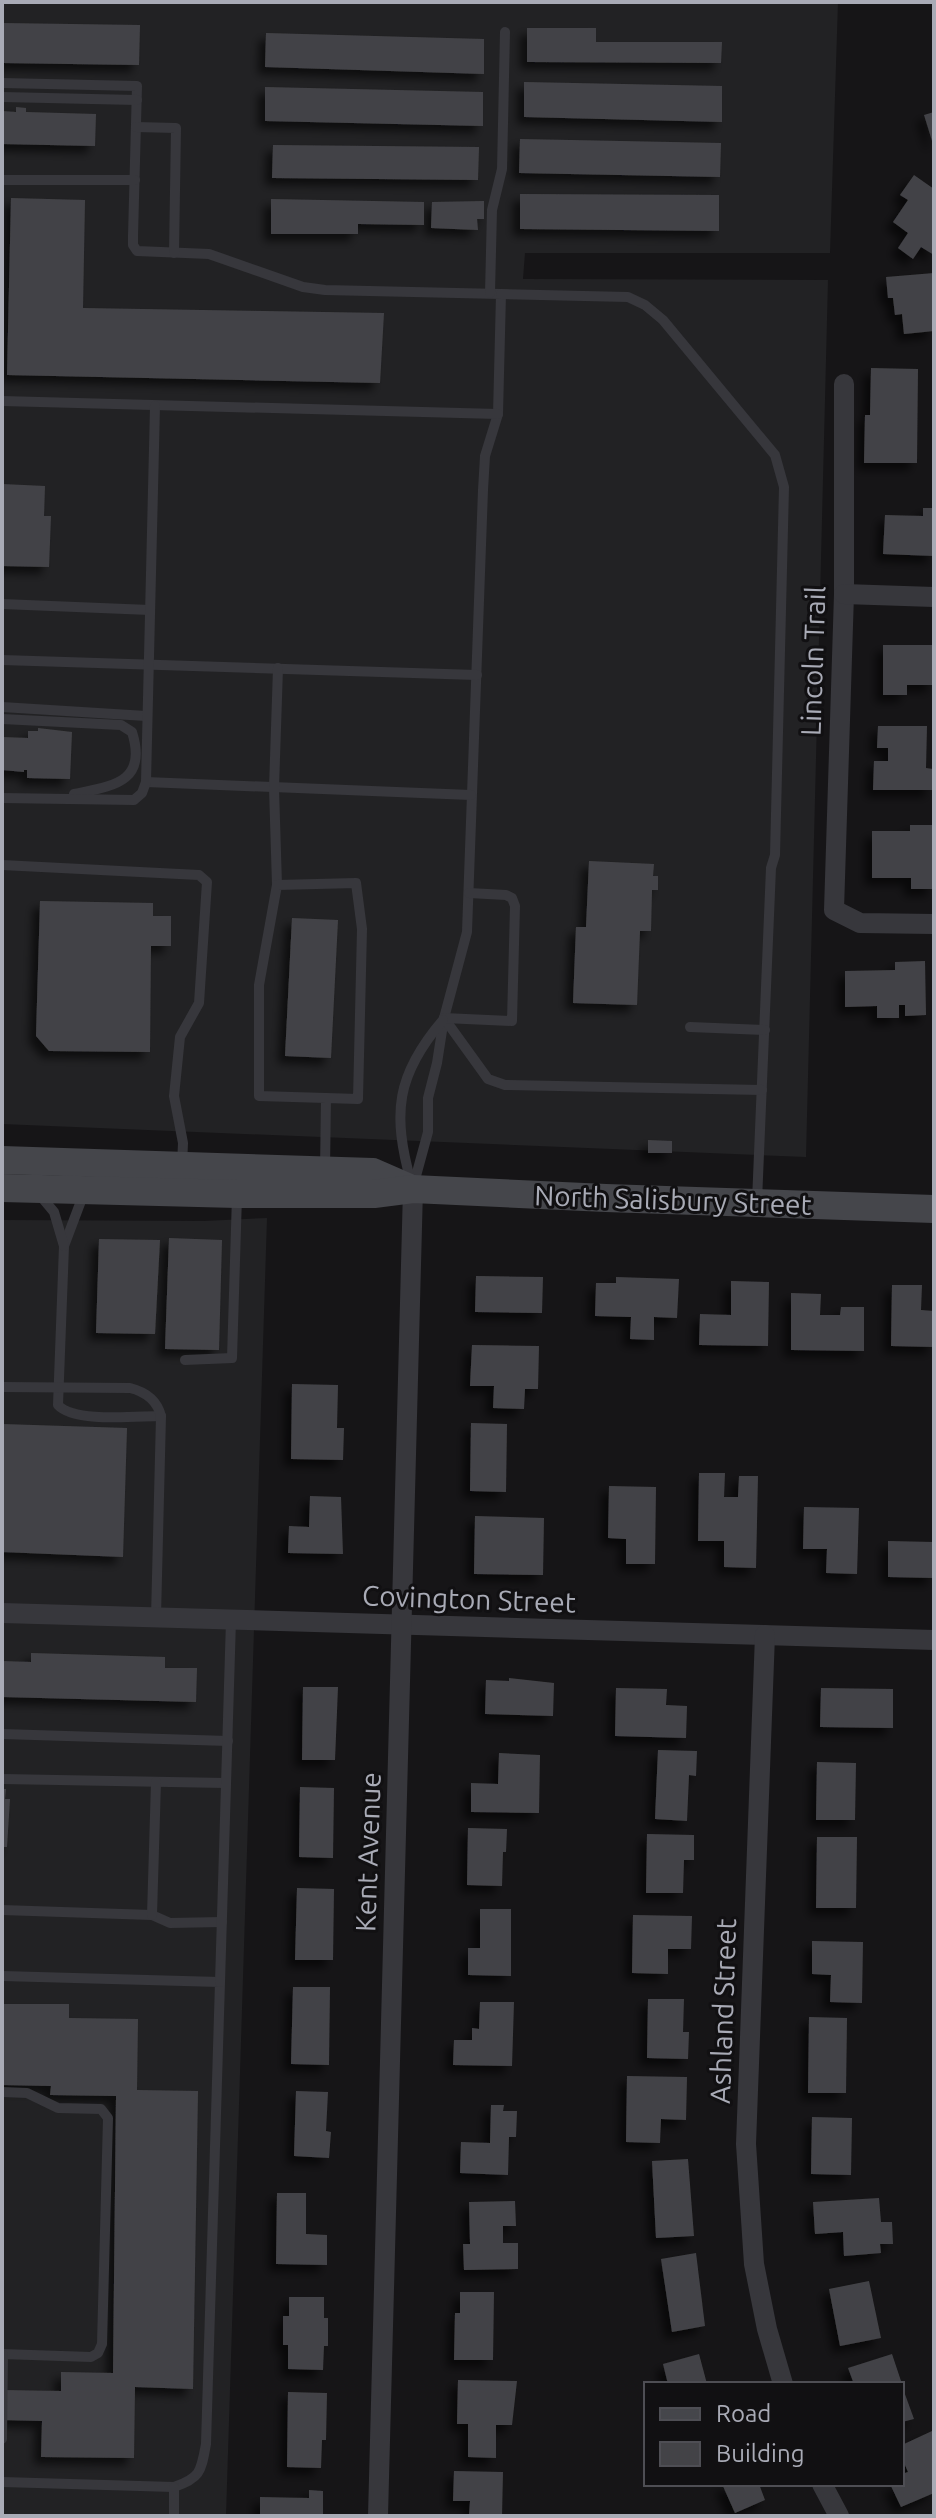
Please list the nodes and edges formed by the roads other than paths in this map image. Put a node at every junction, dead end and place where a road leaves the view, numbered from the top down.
1 (505, 32) dead end
2 (2, 83) edge
3 (2, 97) edge
4 (137, 100) junction
5 (136, 127) junction
6 (2, 180) edge
7 (135, 180) junction
8 (174, 253) junction
9 (496, 293) junction
10 (844, 384) dead end
11 (2, 401) edge
12 (155, 406) junction
13 (498, 414) junction
14 (844, 594) junction
15 (934, 597) edge
16 (2, 604) edge
17 (150, 610) junction
18 (2, 660) edge
19 (147, 663) junction
20 (278, 668) junction
21 (477, 675) junction
22 (2, 707) edge
23 (146, 716) junction
24 (2, 719) edge
25 (146, 782) junction
26 (274, 788) junction
27 (471, 795) junction
28 (2, 798) edge
29 (56, 798) junction
30 (2, 865) edge
31 (277, 885) junction
32 (469, 893) junction
33 (934, 924) edge
34 (444, 1018) junction
35 (690, 1027) dead end
36 (765, 1030) junction
37 (762, 1090) junction
38 (326, 1098) junction
39 (2, 1160) edge
40 (182, 1167) junction
41 (325, 1171) junction
42 (2, 1188) edge
43 (35, 1189) junction
44 (413, 1189) junction
45 (85, 1191) junction
46 (237, 1194) junction
47 (757, 1203) junction
48 (934, 1209) edge
49 (64, 1246) junction
50 (185, 1360) dead end
51 (2, 1387) edge
52 (58, 1388) junction
53 (161, 1416) junction
54 (2, 1613) edge
55 (156, 1617) junction
56 (231, 1620) junction
57 (402, 1625) junction
58 (765, 1635) junction
59 (934, 1640) edge
60 (2, 1734) edge
61 (228, 1741) junction
62 (2, 1779) edge
63 (156, 1782) junction
64 (226, 1783) junction
65 (2, 1910) edge
66 (152, 1915) junction
67 (222, 1922) junction
68 (2, 1976) edge
69 (220, 1982) junction
70 (2, 2092) edge
71 (3, 2354) edge
72 (782, 2382) edge
73 (2, 2439) edge
74 (2, 2482) edge
75 (823, 2486) edge
76 (174, 2487) junction
77 (174, 2516) edge
78 (378, 2516) edge
79 (839, 2516) edge

1 - 9 lane
2 - 4 lane
3 - 4 lane
4 - 5 lane
5 - 7 lane
5 - 8 lane
6 - 7 lane
7 - 8 lane
8 - 9 lane
9 - 13 lane
9 - 36 lane
10 - 14 street, Lincoln Trail
11 - 12 lane
12 - 13 lane
12 - 17 lane
13 - 21 lane
14 - 15 street
14 - 33 street, Lincoln Trail
16 - 17 lane
17 - 19 lane
18 - 19 lane
19 - 20 lane
19 - 23 lane
20 - 21 lane
20 - 26 lane
21 - 27 lane
22 - 23 lane
23 - 25 lane
24 - 29 lane
25 - 26 lane
25 - 29 lane
26 - 27 lane
26 - 31 lane
27 - 32 lane
28 - 29 lane
30 - 40 lane
31 - 38 lane
31 - 38 lane
32 - 34 lane
32 - 34 lane
34 - 37 lane
34 - 44 lane
34 - 44 lane
35 - 36 lane
36 - 37 lane
37 - 47 lane
38 - 41 lane
39 - 40 street, North Salisbury Street
40 - 41 street, North Salisbury Street
41 - 44 street, North Salisbury Street
42 - 43 street, North Salisbury Street
43 - 45 street, North Salisbury Street
43 - 49 lane
44 - 46 street, North Salisbury Street
44 - 47 street, North Salisbury Street
44 - 57 street, Kent Avenue
45 - 46 street, North Salisbury Street
45 - 49 lane
46 - 50 lane
47 - 48 street, North Salisbury Street
49 - 52 lane
51 - 52 lane
52 - 53 lane
52 - 53 lane
53 - 55 lane
54 - 55 street, Covington Street
55 - 56 street, Covington Street
56 - 57 street, Covington Street
56 - 61 lane
57 - 58 street, Covington Street
57 - 78 street, Kent Avenue
58 - 59 street, Covington Street
58 - 72 street, Ashland Street
60 - 61 lane
61 - 64 lane
62 - 63 lane
63 - 64 lane
63 - 66 lane
64 - 67 lane
65 - 66 lane
66 - 67 lane
67 - 69 lane
68 - 69 lane
69 - 76 lane
70 - 71 lane
71 - 73 lane
74 - 76 lane
75 - 79 street
76 - 77 lane

